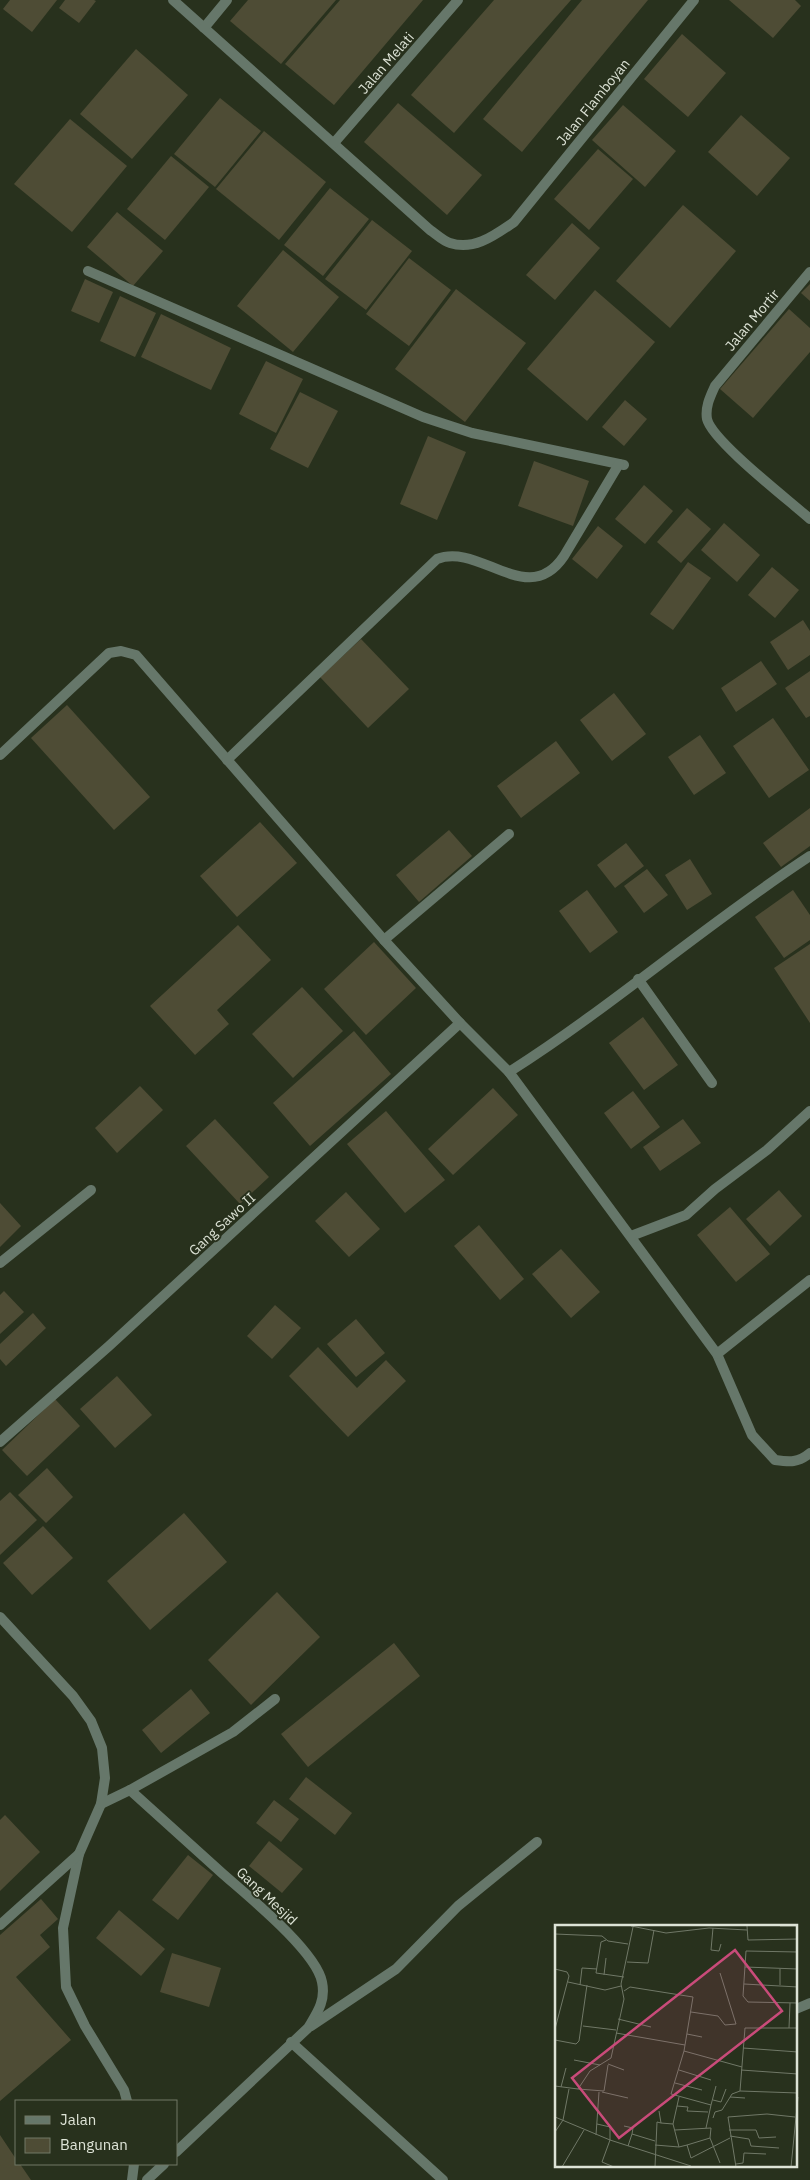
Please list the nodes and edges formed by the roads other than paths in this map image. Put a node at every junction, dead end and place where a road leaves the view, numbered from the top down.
1 (173, 0) edge
2 (227, 0) edge
3 (458, 0) edge
4 (694, 0) edge
5 (204, 28) junction
6 (334, 143) junction
7 (88, 271) dead end
8 (810, 272) edge
9 (810, 519) edge
10 (0, 755) edge
11 (227, 760) junction
12 (508, 834) dead end
13 (810, 856) edge
14 (384, 940) junction
15 (638, 979) junction
16 (460, 1023) junction
17 (509, 1072) junction
18 (712, 1083) dead end
19 (810, 1111) edge
20 (91, 1190) dead end
21 (630, 1236) junction
22 (0, 1263) edge
23 (810, 1280) edge
24 (717, 1354) junction
25 (0, 1442) edge
26 (810, 1453) edge
27 (0, 1617) edge
28 (275, 1699) dead end
29 (130, 1790) junction
30 (100, 1804) junction
31 (537, 1842) dead end
32 (79, 1854) junction
33 (0, 1925) edge
34 (810, 2003) edge
35 (798, 2009) edge
36 (308, 2028) junction
37 (291, 2042) junction
38 (127, 2100) edge
39 (178, 2150) edge
40 (134, 2165) edge
41 (163, 2165) edge
42 (132, 2180) edge
43 (147, 2180) edge
44 (442, 2180) edge

1 - 5 street, Jalan Flamboyan
2 - 5 street
3 - 6 street, Jalan Melati
4 - 6 street, Jalan Flamboyan
5 - 6 street, Jalan Flamboyan
7 - 11 street
8 - 9 street, Jalan Mortir
10 - 11 street
11 - 14 street
12 - 14 street
13 - 15 street
14 - 16 street
15 - 17 street
15 - 18 street
16 - 17 street
16 - 25 street, Gang Sawo II
17 - 21 street
19 - 21 street
20 - 22 street
21 - 24 street
23 - 24 street
24 - 26 street
27 - 30 street
28 - 29 street
29 - 30 street
29 - 36 street, Gang Mesjid
30 - 32 street
31 - 36 street
32 - 33 street
32 - 38 street
34 - 35 street
36 - 37 street, Gang Mesjid
37 - 39 street, Gang Mesjid
37 - 44 street
40 - 42 street
41 - 43 street

